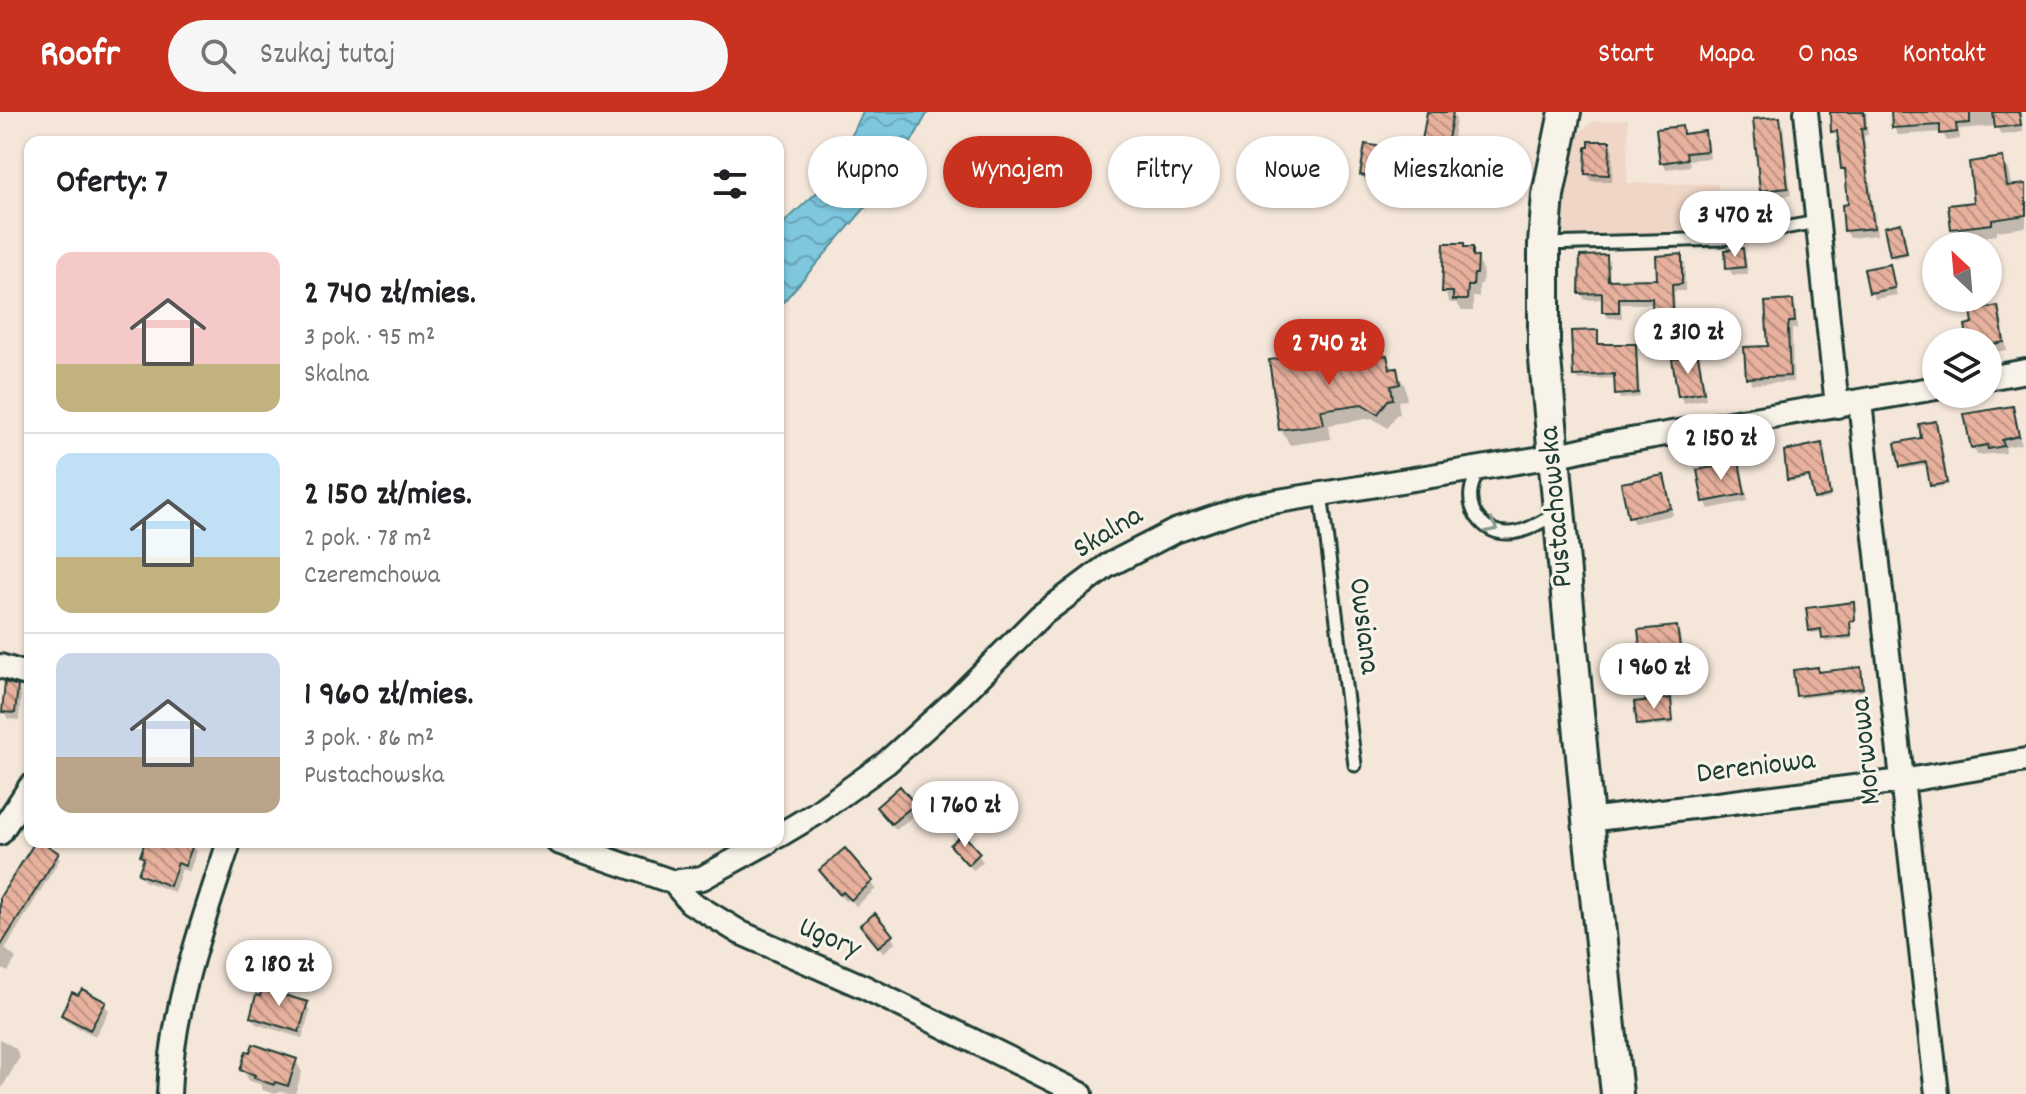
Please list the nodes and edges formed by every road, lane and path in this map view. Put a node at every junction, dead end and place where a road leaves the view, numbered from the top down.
1 (1565, 112) edge
2 (1806, 112) edge
3 (1817, 222) junction
4 (1544, 244) junction
5 (2026, 371) edge
6 (2002, 375) edge
7 (1922, 391) edge
8 (1860, 402) junction
9 (1837, 406) junction
10 (1554, 456) junction
11 (1480, 466) junction
12 (1321, 493) junction
13 (1559, 512) junction
14 (0, 666) edge
15 (24, 673) edge
16 (2026, 760) edge
17 (1355, 765) dead end
18 (1902, 781) junction
19 (24, 796) edge
20 (1588, 820) junction
21 (784, 832) edge
22 (0, 833) edge
23 (227, 848) edge
24 (575, 848) edge
25 (757, 848) edge
26 (673, 882) junction
27 (169, 1094) edge
28 (1081, 1094) edge
29 (1617, 1094) edge
30 (1937, 1094) edge

1 - 4 street, Pustachowska
2 - 3 street
3 - 4 lane
3 - 9 street
4 - 10 street, Pustachowska
5 - 6 street
7 - 8 street, Skalna
8 - 9 street, Skalna
8 - 18 street, Morwowa
9 - 10 street, Skalna
10 - 11 street, Skalna
10 - 13 street, Pustachowska
11 - 12 street, Skalna
11 -> 13 lane
12 - 17 lane, Owsiana
12 - 21 street, Skalna
13 - 20 street, Pustachowska
14 - 15 street
16 - 18 street, Dereniowa
18 - 20 street, Dereniowa
18 - 30 street, Morwowa
19 - 22 street
20 - 29 street, Pustachowska
23 - 27 street
24 - 26 street, Ugory
25 - 26 street
26 - 28 street, Ugory

